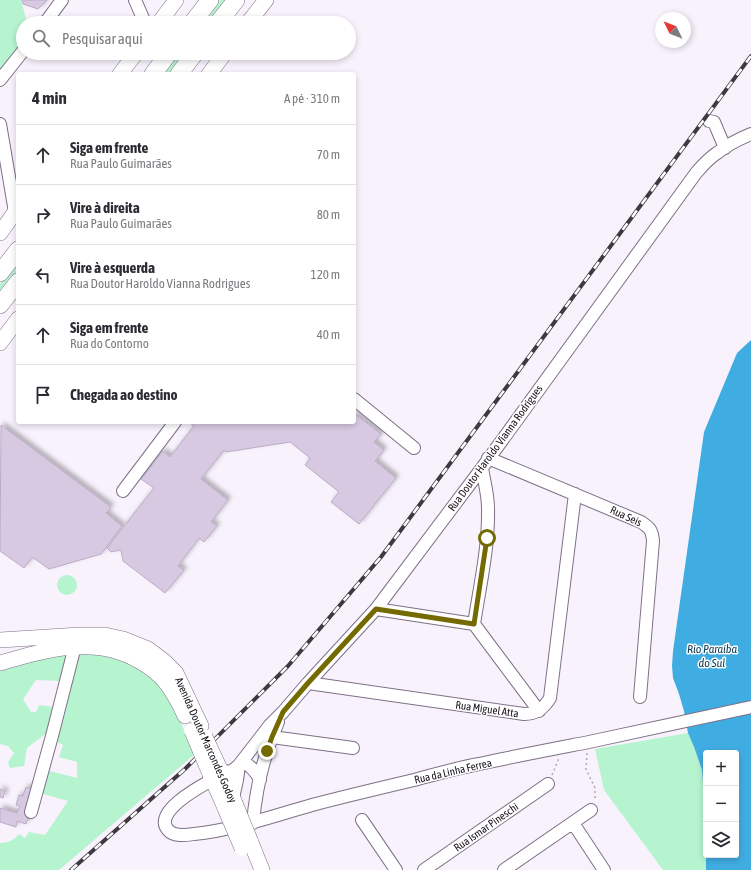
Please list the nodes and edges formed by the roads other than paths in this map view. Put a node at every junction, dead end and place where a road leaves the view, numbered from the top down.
1 (62, 0) edge
2 (135, 0) edge
3 (176, 0) edge
4 (210, 0) edge
5 (236, 0) edge
6 (266, 0) edge
7 (50, 16) edge
8 (142, 16) edge
9 (164, 16) edge
10 (197, 16) edge
11 (223, 16) edge
12 (253, 16) edge
13 (16, 60) edge
14 (131, 60) edge
15 (164, 60) edge
16 (190, 60) edge
17 (220, 60) edge
18 (122, 72) edge
19 (155, 72) edge
20 (181, 72) edge
21 (211, 72) edge
22 (0, 80) edge
23 (709, 121) dead end
24 (0, 124) edge
25 (751, 134) edge
26 (725, 148) junction
27 (8, 173) junction
28 (16, 182) edge
29 (16, 210) edge
30 (2, 226) edge
31 (16, 253) edge
32 (0, 273) edge
33 (16, 285) edge
34 (0, 305) edge
35 (16, 322) edge
36 (0, 343) edge
37 (356, 401) edge
38 (174, 424) edge
39 (414, 448) dead end
40 (485, 463) junction
41 (123, 492) dead end
42 (575, 494) junction
43 (376, 609) junction
44 (474, 624) junction
45 (0, 640) edge
46 (75, 646) junction
47 (0, 663) edge
48 (308, 683) junction
49 (640, 697) dead end
50 (751, 707) edge
51 (539, 711) junction
52 (283, 712) junction
53 (196, 729) junction
54 (272, 737) junction
55 (353, 748) dead end
56 (240, 763) junction
57 (215, 773) junction
58 (260, 780) junction
59 (548, 784) road end
60 (231, 803) junction
61 (591, 810) road end
62 (31, 812) dead end
63 (362, 820) dead end
64 (253, 823) junction
65 (573, 823) junction
66 (246, 844) junction
67 (250, 870) edge
68 (262, 870) edge
69 (396, 870) edge
70 (424, 870) edge
71 (504, 870) edge
72 (604, 870) edge

1 - 7 street
2 - 8 street
3 - 9 main road
4 - 10 highway
5 - 11 highway
6 - 12 main road
13 - 22 street
14 - 18 main road
15 - 19 highway
16 - 20 highway
17 - 21 main road
23 - 26 street
24 - 27 street
25 - 26 street, Rua Doutor Haroldo Vianna Rodrigues
26 - 40 street, Rua Doutor Haroldo Vianna Rodrigues
27 - 28 street
27 - 29 street
29 - 30 main road
31 - 32 highway
33 - 34 highway
35 - 36 main road
37 - 39 street
38 - 41 street
40 - 42 street, Rua Seis
40 - 43 street, Rua Doutor Haroldo Vianna Rodrigues
40 - 44 street
42 - 49 street, Rua Seis
42 - 51 street
43 - 44 street
43 - 48 street, Rua Doutor Haroldo Vianna Rodrigues
44 - 51 street
45 - 53 main road, Avenida Doutor Marcondes Godoy
46 - 47 main road, Avenida Doutor Marcondes Godoy
46 - 53 main road, Avenida Doutor Marcondes Godoy
46 - 62 street
48 - 51 street, Rua Miguel Atta
48 - 52 street, Rua Doutor Haroldo Vianna Rodrigues
50 - 64 street, Rua da Linha Ferrea
52 - 54 street
52 - 56 street, Rua Doutor Haroldo Vianna Rodrigues
53 - 57 main road, Avenida Doutor Marcondes Godoy, bridge
54 - 55 street
54 - 58 street
56 - 57 street
56 - 58 street
56 - 60 street
57 - 60 main road, Avenida Doutor Marcondes Godoy
57 - 64 street, Rua da Linha Ferrea
58 - 64 street
59 - 70 street, Rua Ismar Pineschi
60 - 66 main road, Avenida Doutor Marcondes Godoy, bridge
61 - 65 street
63 - 69 street
65 - 71 street
65 - 72 street
66 - 67 main road, Avenida Doutor Marcondes Godoy
66 - 68 main road, Avenida Doutor Marcondes Godoy

